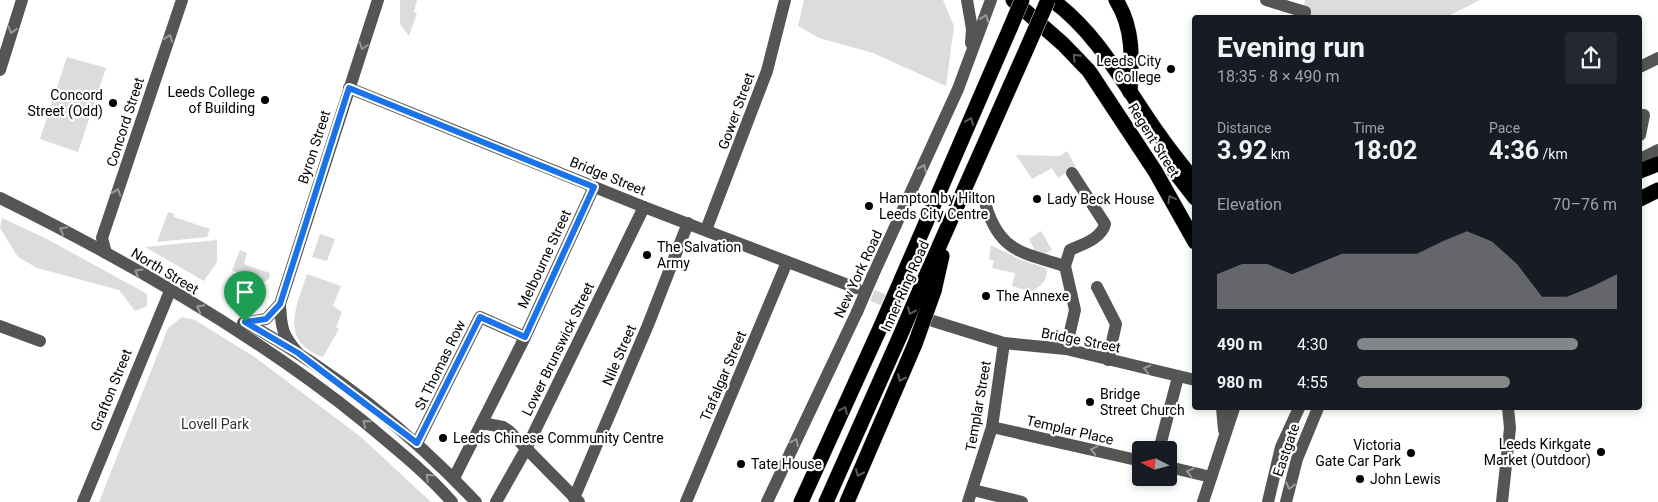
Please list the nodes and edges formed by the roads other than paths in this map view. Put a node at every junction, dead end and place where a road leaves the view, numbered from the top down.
1 (22, 0) edge
2 (182, 0) edge
3 (378, 0) edge
4 (785, 0) edge
5 (967, 0) edge
6 (991, 0) edge
7 (1012, 0) edge
8 (1022, 0) edge
9 (1048, 0) edge
10 (1052, 0) edge
11 (1266, 0) edge
12 (1119, 2) edge
13 (1304, 15) edge
14 (1658, 58) edge
15 (969, 61) junction
16 (1, 63) edge
17 (1642, 66) edge
18 (349, 88) junction
19 (1130, 92) junction
20 (1160, 136) junction
21 (1658, 150) edge
22 (1642, 157) edge
23 (1658, 164) edge
24 (1642, 170) edge
25 (1072, 173) dead end
26 (1192, 178) edge
27 (594, 187) junction
28 (1658, 190) edge
29 (1192, 194) edge
30 (0, 198) edge
31 (1642, 198) edge
32 (641, 206) junction
33 (986, 206) dead end
34 (688, 223) junction
35 (706, 230) junction
36 (1192, 237) edge
37 (106, 253) junction
38 (787, 262) junction
39 (1065, 266) junction
40 (1097, 287) dead end
41 (856, 288) tunnel mouth
42 (928, 289) junction
43 (170, 291) junction
44 (280, 304) junction
45 (933, 321) tunnel mouth
46 (245, 322) junction
47 (0, 326) edge
48 (230, 326) junction
49 (525, 337) junction
50 (40, 341) dead end
51 (1004, 343) junction
52 (1066, 349) junction
53 (298, 353) junction
54 (1108, 360) junction
55 (1178, 377) junction
56 (1192, 379) edge
57 (1222, 410) edge
58 (1233, 410) edge
59 (1298, 410) edge
60 (1317, 410) edge
61 (1508, 410) edge
62 (482, 423) junction
63 (992, 427) junction
64 (1224, 435) junction
65 (1161, 441) edge
66 (417, 443) junction
67 (526, 449) junction
68 (404, 454) junction
69 (1132, 459) edge
70 (1178, 469) edge
71 (1211, 477) junction
72 (454, 478) junction
73 (973, 490) junction
74 (576, 500) edge
75 (83, 502) edge
76 (452, 502) edge
77 (476, 502) edge
78 (496, 502) edge
79 (686, 502) edge
80 (767, 502) edge
81 (801, 502) edge
82 (826, 502) edge
83 (847, 502) edge
84 (968, 502) edge
85 (1022, 502) edge
86 (1203, 502) edge
87 (1268, 502) edge
88 (1286, 502) edge
89 (1502, 502) edge

1 -> 16 street
37 -> 2 street, Concord Street
3 -> 18 street, Byron Street
4 - 35 street, Gower Street
5 - 15 street
15 -> 6 street, New York Road
36 -> 7 highway, Regent Street
81 -> 8 highway, Inner Ring Road, bridge
9 - 42 highway, Inner Ring Road, bridge
10 - 19 highway, Regent Street
11 - 13 street
12 - 19 highway
14 - 17 street
80 -> 15 street, New York Road, bridge
18 - 27 street, Bridge Street
18 - 44 street, Byron Street
19 - 20 highway, Regent Street
20 - 26 highway, Regent Street
20 - 29 highway, Regent Street
21 - 22 street
23 - 24 highway
25 - 39 street
27 - 32 street, Bridge Street
27 - 49 street, Melbourne Street
28 - 31 highway
37 -> 30 street, North Street
32 - 34 street, Bridge Street
32 - 67 street, Lower Brunswick Street
33 - 39 street
34 - 35 street, Bridge Street
34 - 74 street, Nile Street
35 - 38 street, Bridge Street
43 -> 37 street, North Street
38 - 41 street, Bridge Street
38 - 79 street, Trafalgar Street
39 - 52 street
40 - 54 street
42 -> 82 highway, Inner Ring Road, bridge
42 -> 83 highway, bridge
48 -> 43 street, North Street
43 - 75 street, Grafton Street
44 - 46 street
44 - 53 street, Byron Street
45 - 51 street, Bridge Street
46 - 48 street
46 - 53 street
47 - 50 street
68 -> 48 street, North Street
49 - 62 street, Melbourne Street
49 - 66 street, St Thomas Row
51 - 52 street, Bridge Street
51 - 63 street, Templar Street
52 - 54 street, Bridge Street
53 - 66 street
55 -> 54 street, Bridge Street
55 - 56 street, Bridge Street
55 - 65 street
57 - 64 street
58 - 64 street
59 - 87 street, Eastgate
60 -> 88 street, Eastgate
61 - 89 street
62 - 67 street
62 - 72 street, Melbourne Street
69 -> 63 street, Templar Place
63 - 73 street, Templar Street
64 - 71 street
66 - 68 street
66 - 72 street
67 - 74 street
67 - 78 street, Lower Brunswick Street
76 -> 68 street, North Street
71 -> 70 street
71 - 86 street
72 - 77 street
73 - 84 street, Templar Street
73 - 85 street

